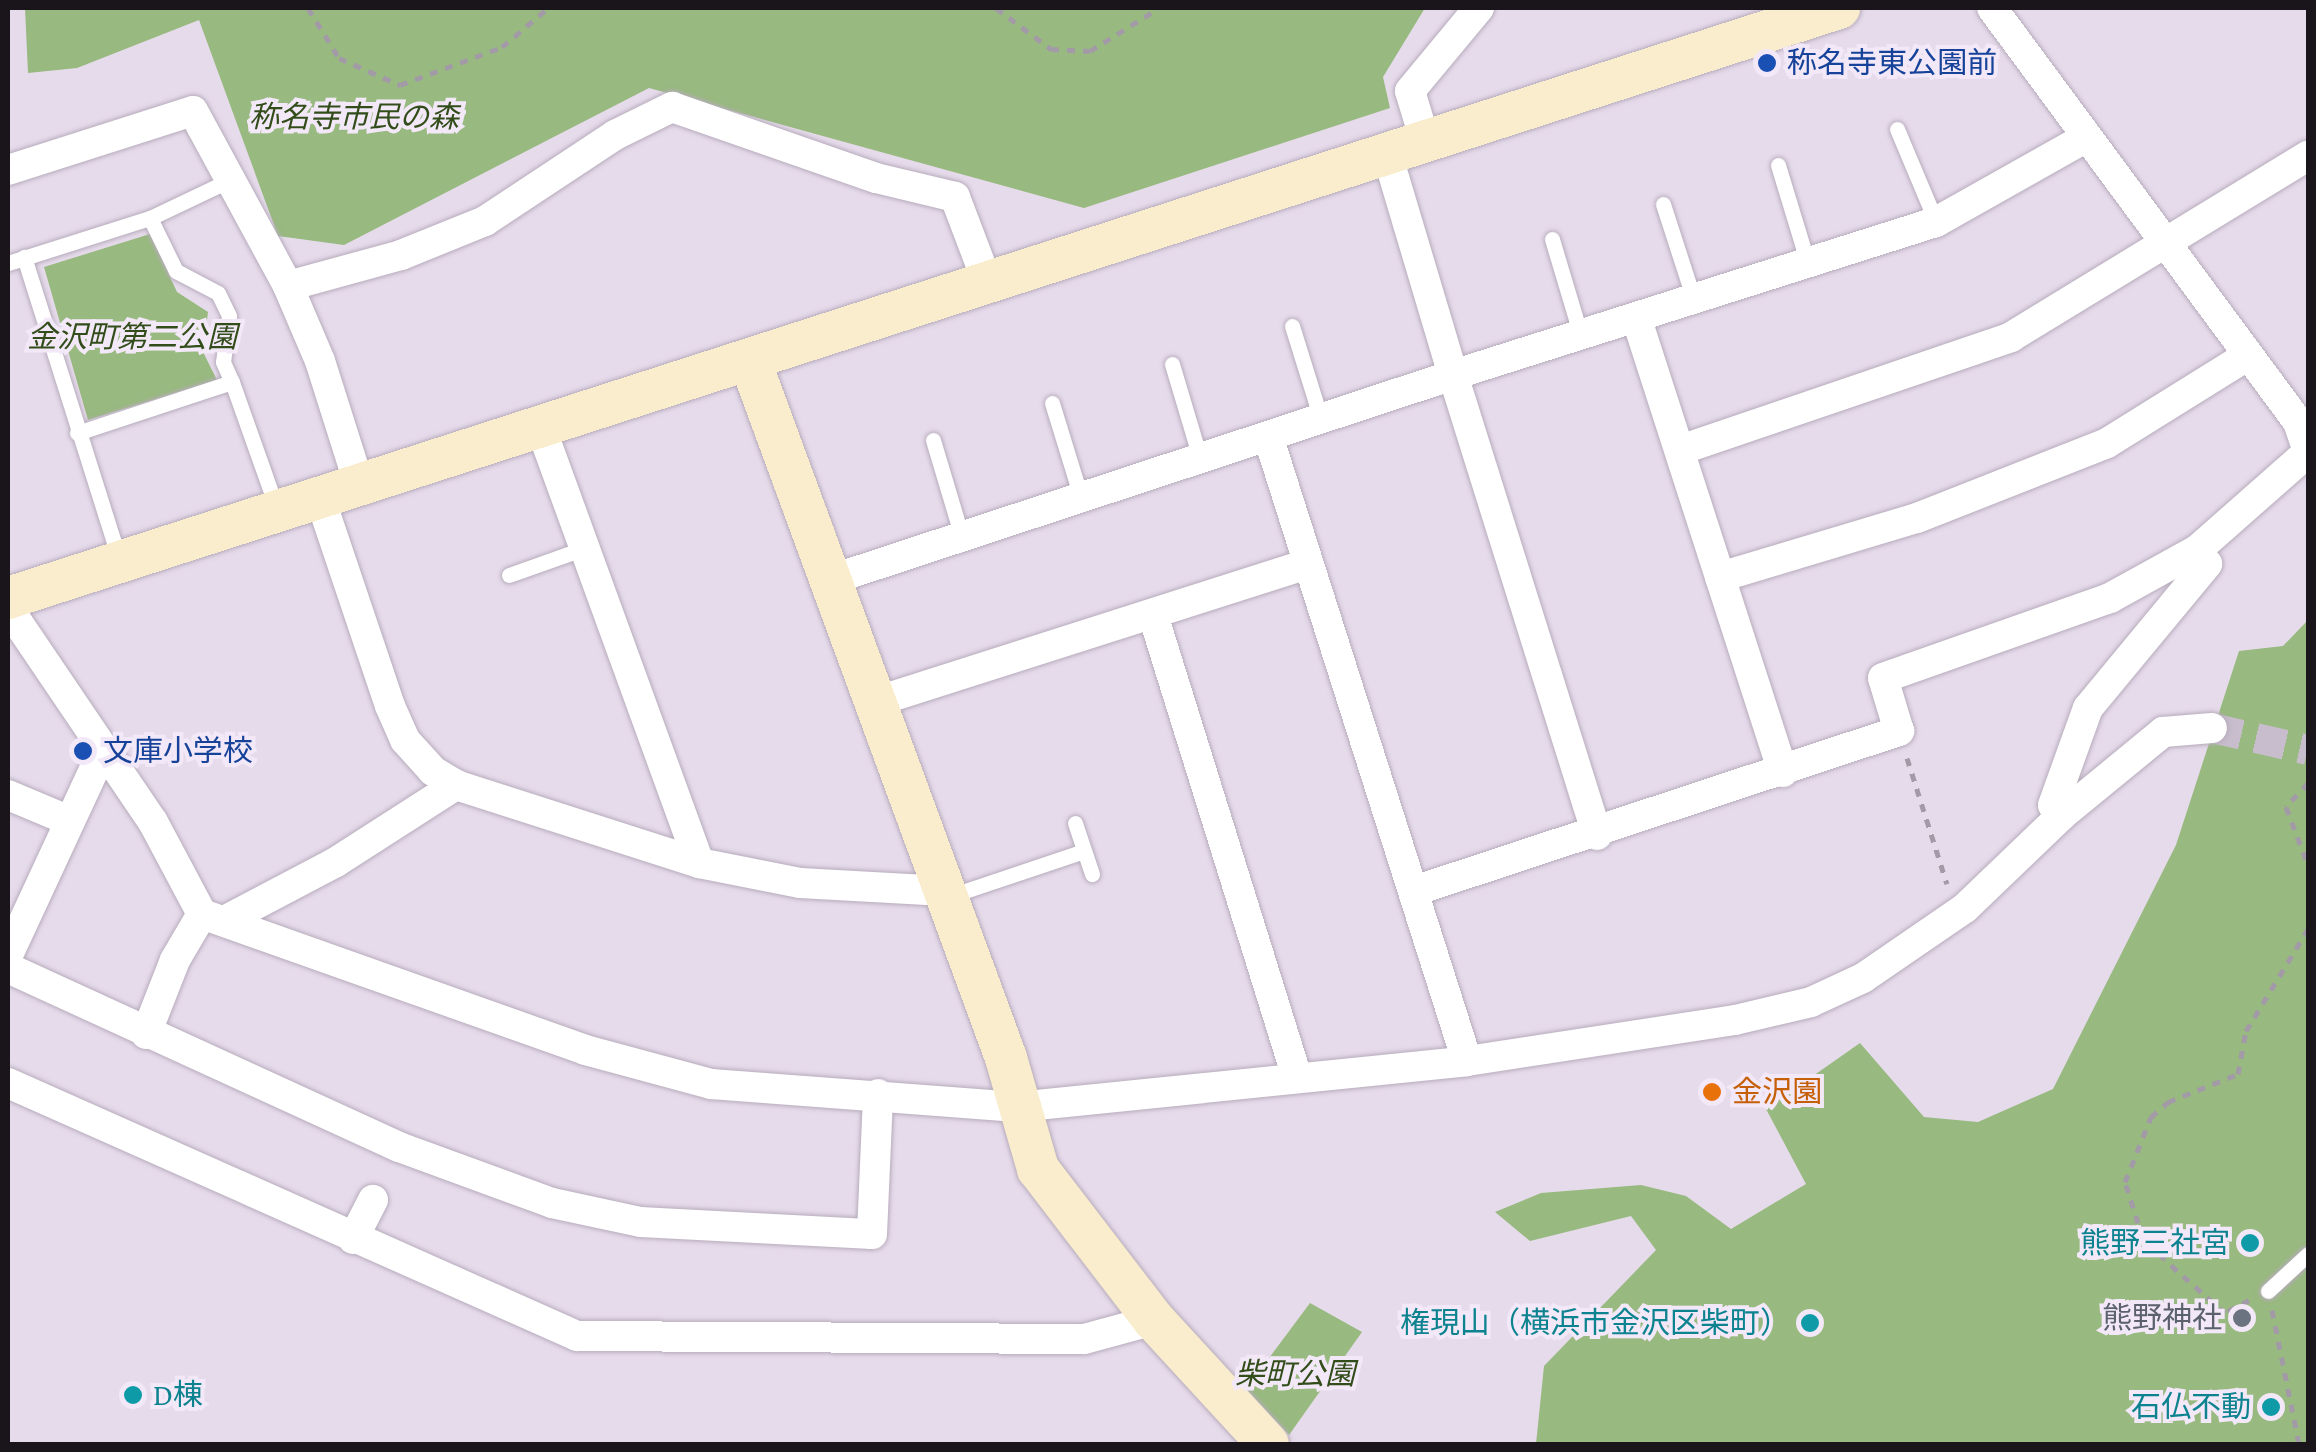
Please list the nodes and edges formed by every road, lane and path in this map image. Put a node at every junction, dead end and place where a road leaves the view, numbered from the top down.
1 (308, 8) edge
2 (548, 8) edge
3 (996, 8) edge
4 (1158, 8) edge
5 (1480, 8) edge
6 (1839, 8) edge
7 (1992, 8) edge
8 (1897, 130) dead end
9 (2087, 137) junction
10 (1407, 150) junction
11 (2308, 156) edge
12 (1778, 165) dead end
13 (8, 170) edge
14 (230, 180) junction
15 (1663, 204) dead end
16 (150, 218) junction
17 (1936, 222) junction
18 (1552, 239) dead end
19 (2167, 248) junction
20 (16, 260) edge
21 (1808, 264) junction
22 (988, 284) junction
23 (288, 286) junction
24 (1695, 301) junction
25 (1637, 320) junction
26 (1292, 326) dead end
27 (1581, 337) junction
28 (2245, 357) junction
29 (750, 362) junction
30 (1172, 364) dead end
31 (1453, 375) junction
32 (232, 382) junction
33 (1052, 403) dead end
34 (1321, 419) junction
35 (542, 431) junction
36 (77, 433) junction
37 (2306, 435) edge
38 (1268, 436) junction
39 (934, 440) dead end
40 (1680, 450) junction
41 (1200, 458) junction
42 (340, 491) junction
43 (1081, 498) junction
44 (278, 512) junction
45 (962, 537) junction
46 (585, 548) junction
47 (2197, 550) junction
48 (120, 563) junction
49 (1308, 564) junction
50 (509, 575) dead end
51 (1720, 577) junction
52 (830, 580) junction
53 (8, 598) edge
54 (8, 608) edge
55 (1152, 614) junction
56 (875, 702) junction
57 (2212, 728) tunnel mouth
58 (1899, 731) junction
59 (101, 754) junction
60 (1783, 772) junction
61 (2308, 783) edge
62 (456, 786) junction
63 (8, 795) edge
64 (2062, 815) junction
65 (65, 820) junction
66 (1075, 823) dead end
67 (1597, 835) junction
68 (1084, 850) junction
69 (699, 863) junction
70 (2308, 865) edge
71 (1092, 874) dead end
72 (1414, 891) junction
73 (946, 894) junction
74 (1956, 896) junction
75 (214, 917) junction
76 (2308, 928) edge
77 (8, 955) edge
78 (8, 968) edge
79 (146, 1034) junction
80 (1467, 1060) junction
81 (1297, 1077) junction
82 (8, 1083) edge
83 (878, 1094) junction
84 (1017, 1107) junction
85 (374, 1200) dead end
86 (353, 1240) junction
87 (2308, 1254) edge
88 (2268, 1290) junction
89 (1154, 1320) junction
90 (1268, 1444) edge
91 (2298, 1444) edge

1 - 2 path
3 - 4 path
5 - 10 street
6 - 10 street
7 - 9 street
8 - 17 lane
9 - 17 street
9 - 19 street
10 - 22 street
10 - 31 street
11 - 19 street
12 - 21 lane
13 - 14 street
14 - 16 lane
14 - 23 street
15 - 24 lane
16 - 20 lane
16 - 32 lane
17 - 21 street
18 - 27 lane
19 - 28 street
19 - 40 street
20 - 36 lane
21 - 24 street
22 - 23 street
22 - 29 street
23 - 42 street
24 - 25 street
25 - 27 street
25 - 40 street
26 - 34 lane
27 - 31 street
28 - 37 street
28 - 51 street
29 - 35 street
29 - 52 street
30 - 41 lane
31 - 34 street
31 - 67 street
32 - 36 lane
32 - 44 lane
33 - 43 lane
34 - 38 street
35 - 42 street
35 - 46 street
36 - 48 lane
37 - 47 street
38 - 41 street
38 - 49 street
39 - 45 lane
40 - 51 street
41 - 43 street
42 - 44 street
42 - 62 street
43 - 45 street
44 - 48 street
45 - 52 street
46 - 50 lane
46 - 69 street
47 - 58 street
47 - 64 street
48 - 53 street
49 - 55 street
49 - 72 street
51 - 60 street
52 - 56 street
54 - 59 street
55 - 56 street
55 - 81 street
56 - 73 street
57 - 64 street
58 - 60 street
58 - 74 path
59 - 65 street
59 - 75 street
60 - 67 street
61 - 70 path
62 - 69 street
62 - 75 street
63 - 65 street
64 - 74 street
65 - 77 street
66 - 68 lane
67 - 72 street
68 - 71 lane
68 - 73 lane
69 - 73 street
72 - 80 street
73 - 84 street
74 - 80 street
75 - 79 street
75 - 83 street
76 - 88 path
78 - 79 street
79 - 83 street
80 - 81 street
81 - 84 street
82 - 86 street
83 - 84 street
84 - 89 street
85 - 86 street
86 - 89 street
87 - 88 lane
88 - 91 path
89 - 90 street

